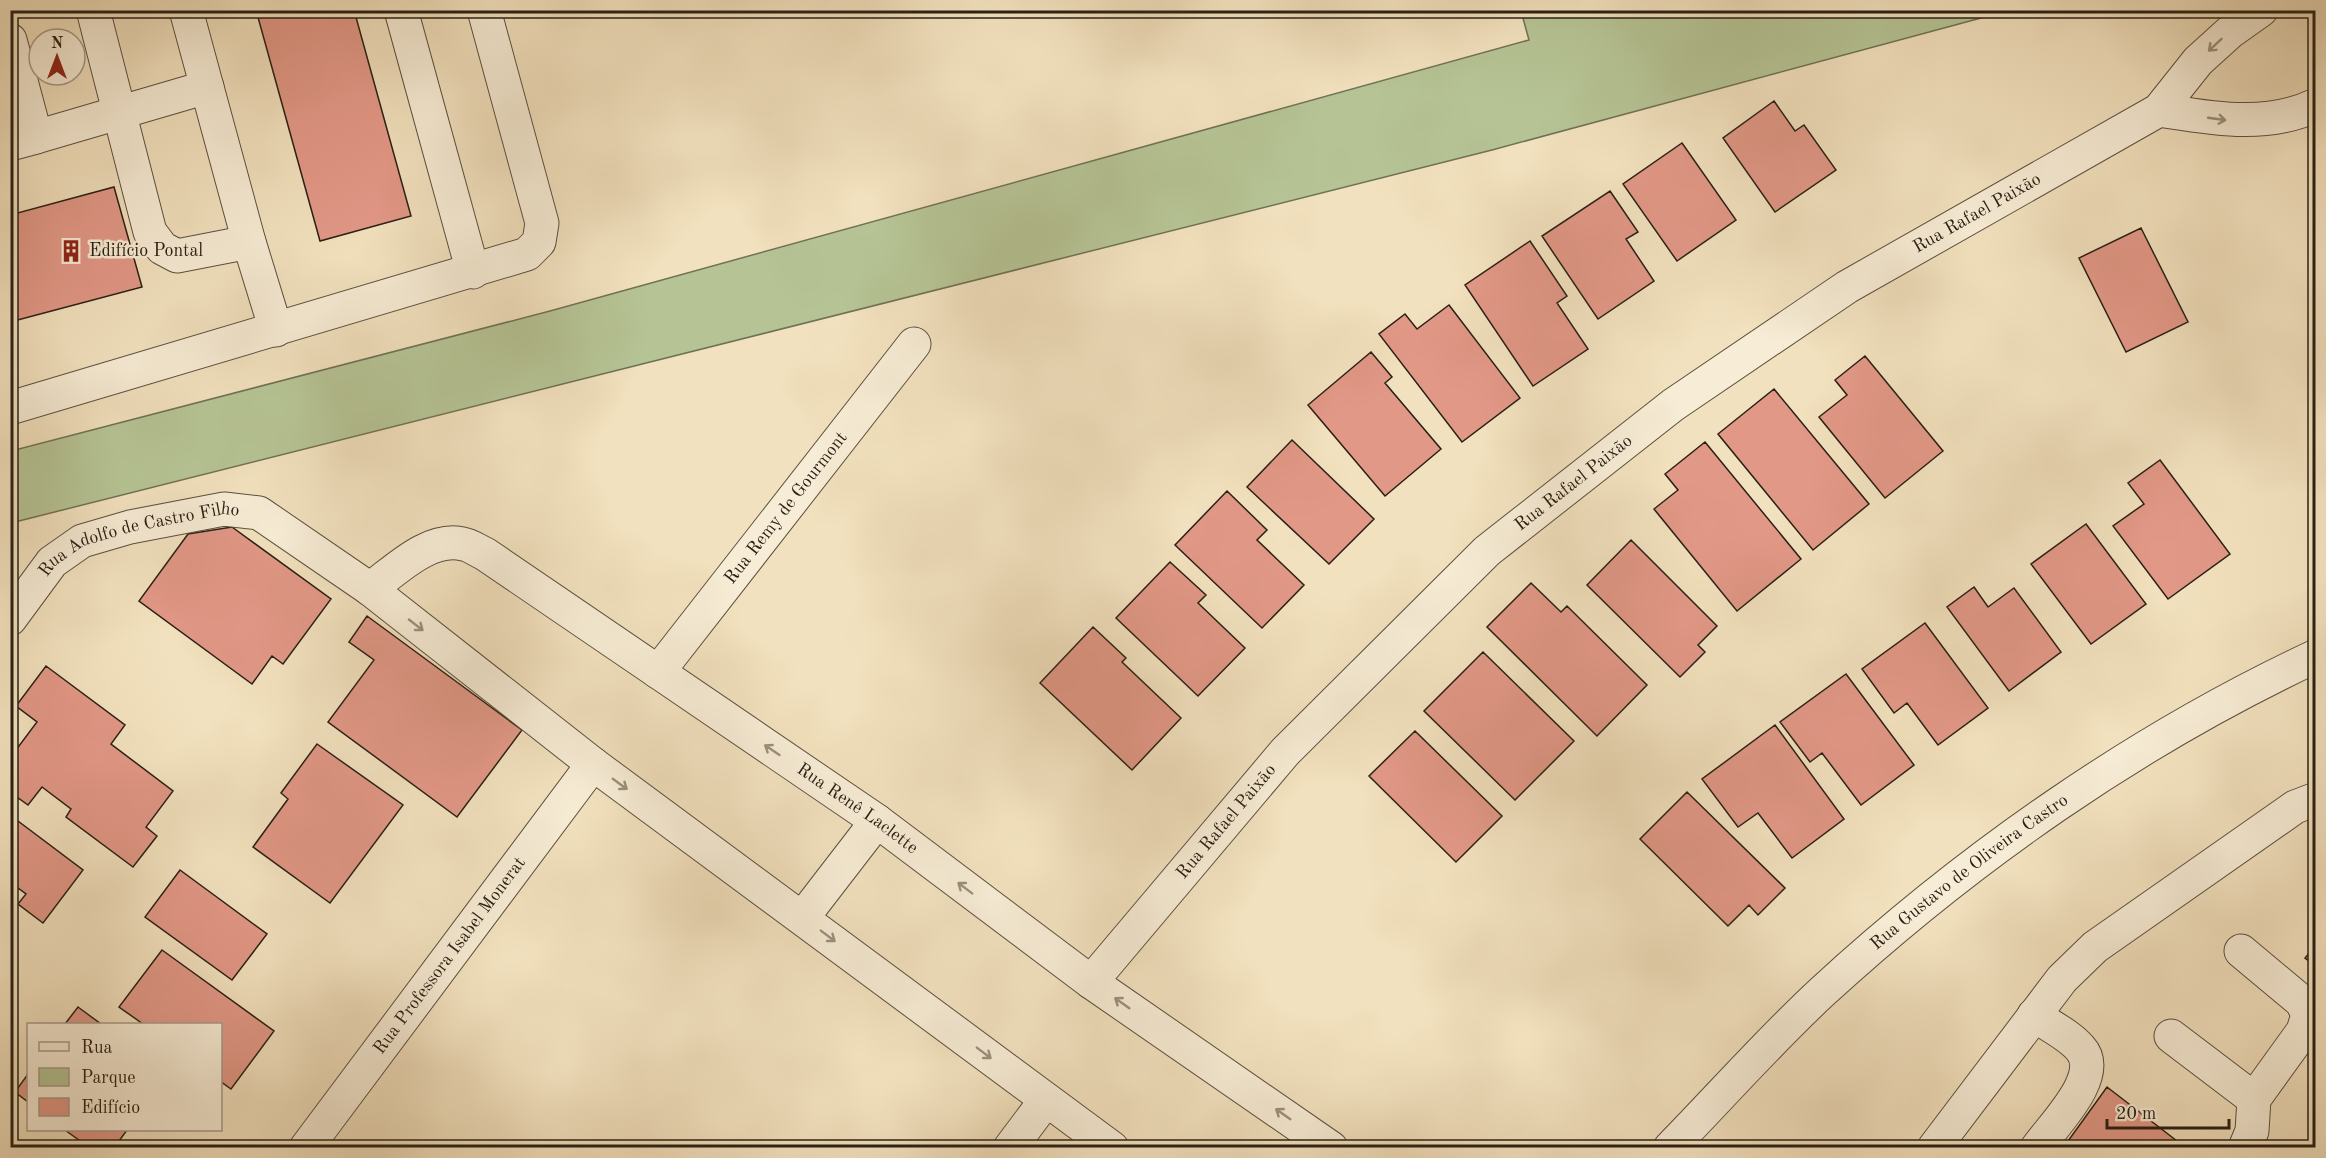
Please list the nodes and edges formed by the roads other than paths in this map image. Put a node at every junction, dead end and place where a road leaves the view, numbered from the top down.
1 (93, 10) edge
2 (186, 10) edge
3 (401, 10) edge
4 (484, 10) edge
5 (2261, 10) edge
6 (11, 45) edge
7 (207, 87) junction
8 (2316, 105) edge
9 (2159, 110) junction
10 (118, 112) junction
11 (23, 141) edge
12 (249, 242) junction
13 (473, 272) junction
14 (276, 330) junction
15 (914, 344) dead end
16 (10, 408) edge
17 (370, 589) junction
18 (10, 619) edge
19 (2316, 656) edge
20 (658, 672) junction
21 (593, 764) junction
22 (2316, 799) edge
23 (877, 821) junction
24 (803, 917) junction
25 (2241, 951) dead end
26 (1092, 982) junction
27 (2034, 1015) junction
28 (2170, 1035) dead end
29 (2254, 1099) junction
30 (1046, 1100) junction
31 (306, 1148) edge
32 (1010, 1148) edge
33 (1112, 1148) edge
34 (1331, 1148) edge
35 (1670, 1148) edge
36 (1934, 1148) edge
37 (2037, 1148) edge
38 (2245, 1148) edge

1 - 10 street
2 - 7 street
3 - 13 street
4 - 13 street
5 -> 9 street, Rua Rafael Paixão
6 - 11 street
7 - 10 street
7 - 12 street
9 -> 8 street
9 - 26 street, Rua Rafael Paixão
10 - 11 street
10 - 12 street
12 - 14 street
13 - 14 street
14 - 16 street
15 - 20 street, Rua Remy de Gourmont
17 - 18 street, Rua Adolfo de Castro Filho
17 - 20 street, Rua Renê Laclette
17 -> 21 street
19 - 35 street, Rua Gustavo de Oliveira Castro
23 -> 20 street, Rua Renê Laclette
21 -> 24 street
21 - 31 street, Rua Professora Isabel Monerat
22 - 27 street
23 - 24 street
26 -> 23 street, Rua Renê Laclette
24 -> 30 street
25 - 29 street
34 -> 26 street, Rua Renê Laclette
27 - 36 street
27 - 37 street
28 - 29 street
29 - 38 street
30 - 32 street
30 - 33 street

